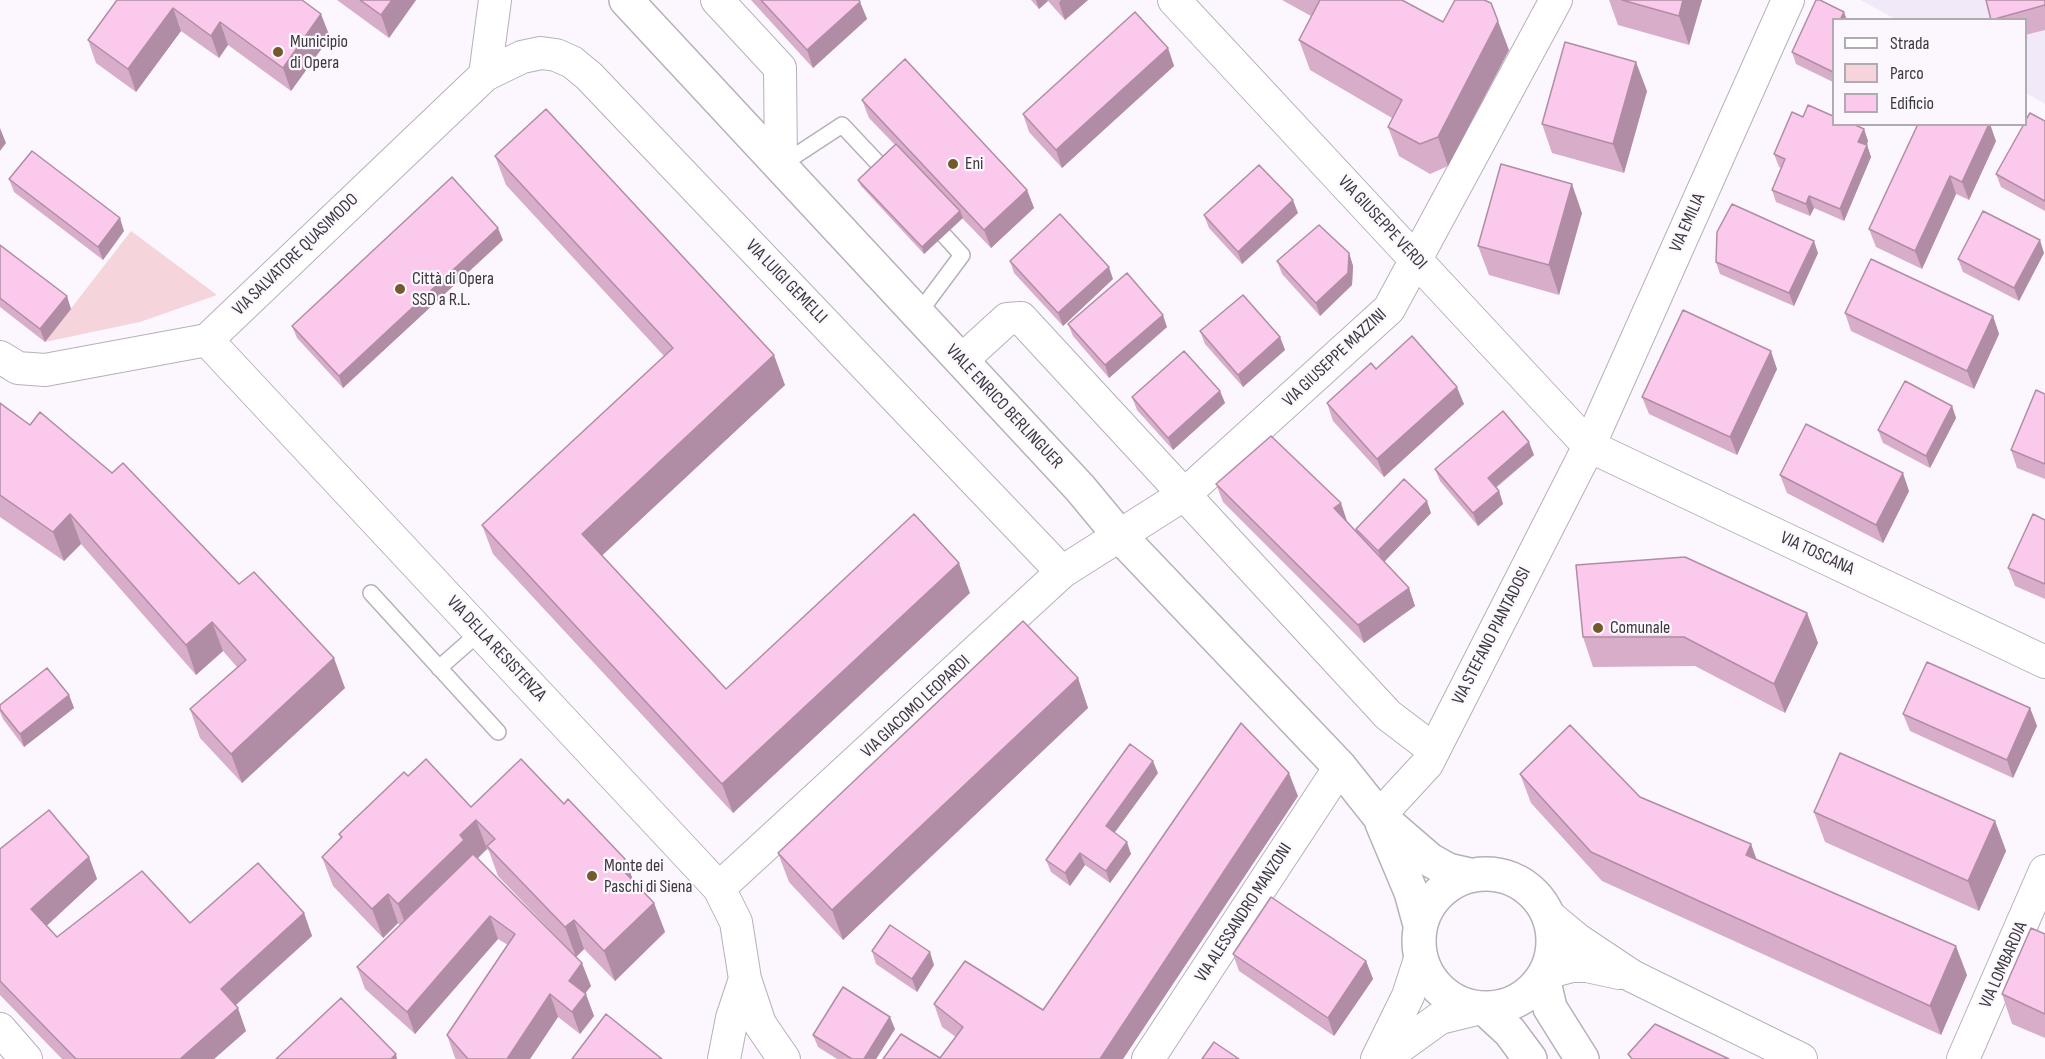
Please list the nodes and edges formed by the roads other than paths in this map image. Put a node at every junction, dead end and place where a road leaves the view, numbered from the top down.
1 (495, 0) edge
2 (626, 0) edge
3 (717, 0) edge
4 (1174, 0) edge
5 (1556, 0) edge
6 (1788, 0) edge
7 (485, 75) junction
8 (781, 165) junction
9 (897, 184) edge
10 (921, 209) edge
11 (1417, 261) junction
12 (918, 314) junction
13 (207, 340) junction
14 (0, 357) edge
15 (961, 361) junction
16 (1589, 446) junction
17 (1185, 494) junction
18 (1119, 535) junction
19 (1062, 573) junction
20 (371, 593) dead end
21 (480, 632) junction
22 (2045, 662) edge
23 (439, 668) junction
24 (498, 732) dead end
25 (1434, 750) junction
26 (1340, 767) junction
27 (1379, 816) junction
28 (2045, 871) edge
29 (1470, 875) junction
30 (718, 888) junction
31 (1548, 915) junction
32 (1420, 925) junction
33 (1420, 959) junction
34 (1544, 975) junction
35 (1632, 976) junction
36 (746, 979) junction
37 (1483, 1008) junction
38 (0, 1029) edge
39 (26, 1059) edge
40 (724, 1059) edge
41 (784, 1059) edge
42 (1148, 1059) edge
43 (1377, 1059) edge
44 (1383, 1059) edge
45 (1530, 1059) edge
46 (1582, 1059) edge
47 (1801, 1059) edge
48 (1963, 1059) edge

1 - 7 street
2 - 8 street, VIALE ENRICO BERLINGUER
3 - 8 street
4 - 11 street, VIA GIUSEPPE VERDI
5 - 11 street, VIA GIUSEPPE MAZZINI
6 - 16 street, VIA EMILIA
7 - 13 street, VIA SALVATORE QUASIMODO
7 - 19 street, VIA LUIGI GEMELLI
8 - 9 lane
8 - 12 street, VIALE ENRICO BERLINGUER
10 - 12 lane
11 - 16 street, VIA GIUSEPPE VERDI
11 - 17 street, VIA GIUSEPPE MAZZINI
12 - 15 street, VIALE ENRICO BERLINGUER
13 - 14 street
13 - 21 street, VIA DELLA RESISTENZA
15 - 17 street
15 - 18 street, VIALE ENRICO BERLINGUER
16 - 22 street, VIA TOSCANA
16 - 25 street, VIA STEFANO PIANTADOSI
17 - 18 street, VIA GIUSEPPE MAZZINI
17 - 25 street
18 - 19 street, VIA GIACOMO LEOPARDI
18 - 26 street, VIALE ENRICO BERLINGUER
19 - 30 street, VIA GIACOMO LEOPARDI
20 - 23 lane
21 - 23 lane
21 - 30 street, VIA DELLA RESISTENZA
23 - 24 lane
25 - 27 street, VIA STEFANO PIANTADOSI
26 - 27 street, VIALE ENRICO BERLINGUER
26 - 42 street, VIA ALESSANDRO MANZONI
27 - 29 street, VIALE ENRICO BERLINGUER
27 - 32 street, VIALE ENRICO BERLINGUER
28 - 48 street, VIA LOMBARDIA
29 - 31 street
29 - 32 street
30 - 36 street, VIA DELLA RESISTENZA
31 - 34 street
31 - 35 street
32 - 33 street
33 - 37 street
33 - 43 street
34 - 35 street
34 - 37 street
34 - 46 street
35 - 47 street
36 - 40 street, VIA DELLA RESISTENZA
36 - 41 street, VIA DELLA RESISTENZA
37 - 44 street
37 - 45 street
38 - 39 street

